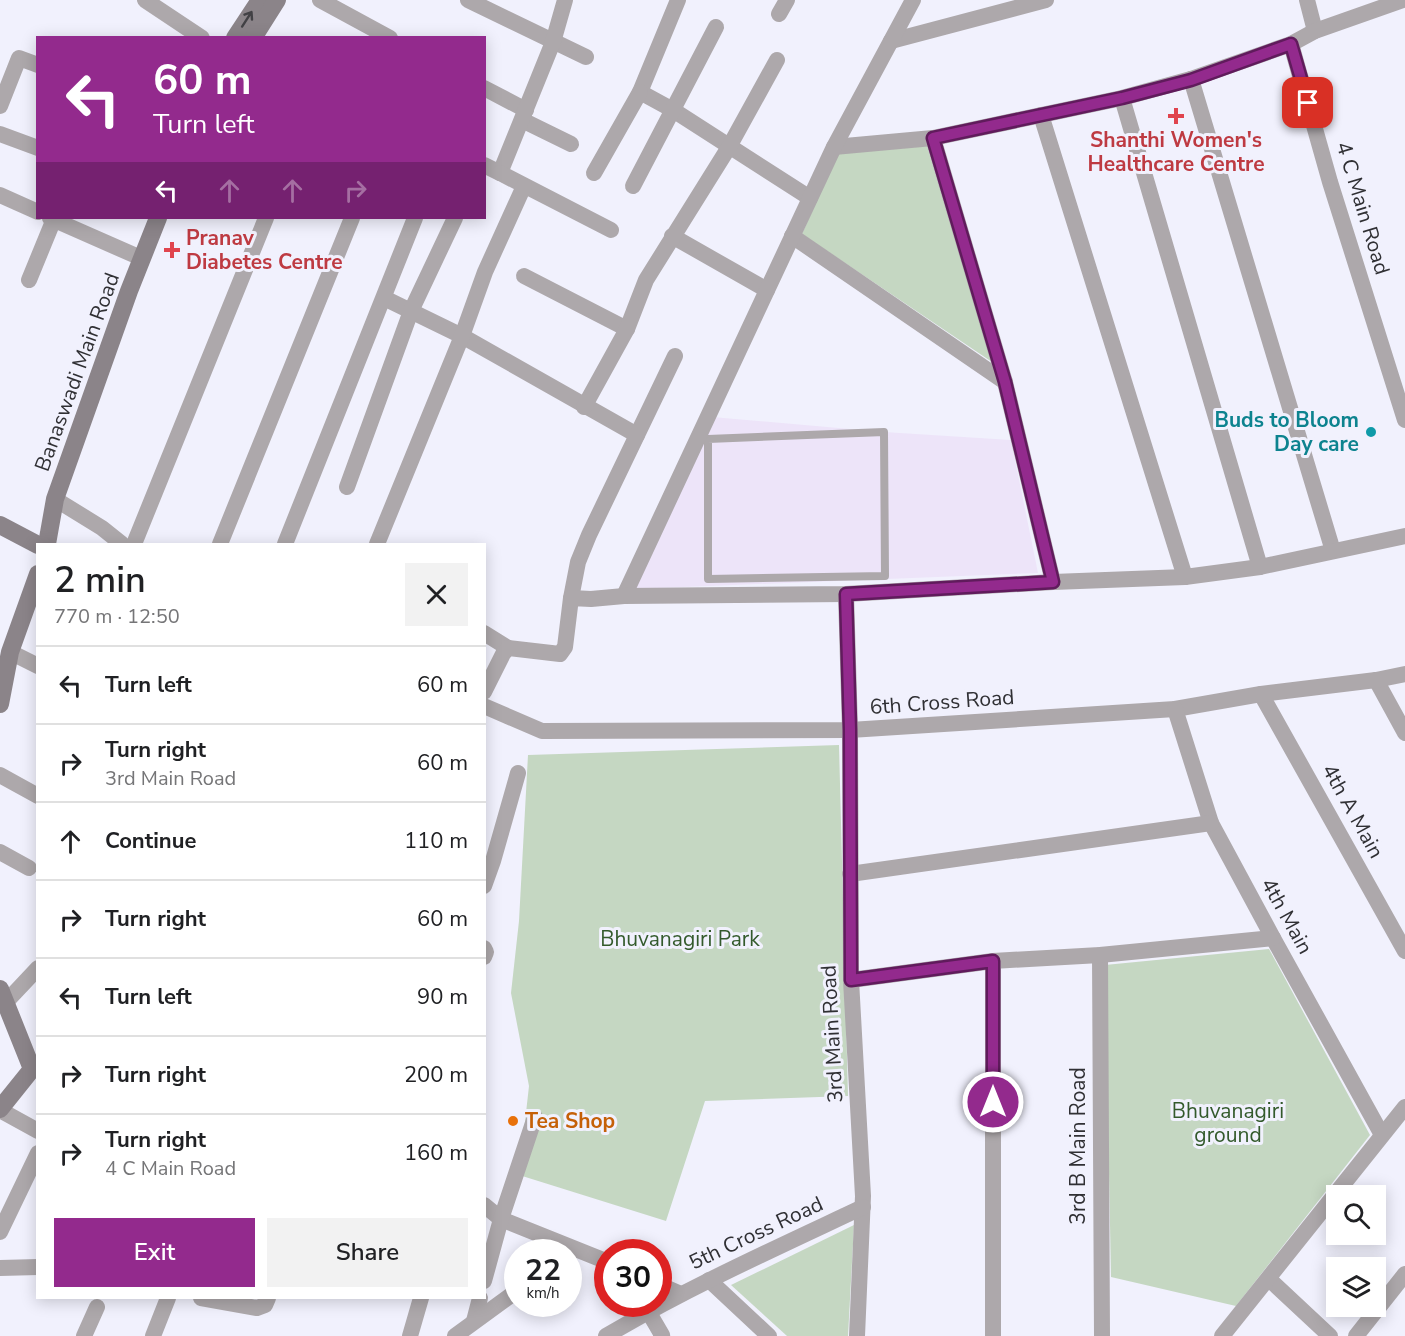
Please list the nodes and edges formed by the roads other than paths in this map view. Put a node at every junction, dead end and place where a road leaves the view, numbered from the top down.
1 (145, 0) edge
2 (260, 0) edge
3 (277, 0) edge
4 (320, 0) edge
5 (468, 0) edge
6 (566, 0) edge
7 (678, 0) edge
8 (913, 0) edge
9 (1046, 0) edge
10 (1307, 0) edge
11 (1402, 0) edge
12 (716, 27) dead end
13 (1315, 31) junction
14 (199, 36) edge
15 (236, 36) edge
16 (254, 36) edge
17 (386, 36) edge
18 (553, 42) junction
19 (891, 42) junction
20 (1291, 44) junction
21 (585, 57) dead end
22 (777, 60) dead end
23 (36, 64) edge
24 (1191, 80) junction
25 (486, 89) edge
26 (640, 92) junction
27 (1122, 98) junction
28 (0, 106) edge
29 (673, 110) junction
30 (524, 115) junction
31 (1041, 115) junction
32 (0, 134) edge
33 (933, 138) junction
34 (571, 144) dead end
35 (36, 147) edge
36 (729, 147) junction
37 (834, 147) junction
38 (486, 166) edge
39 (500, 173) junction
40 (594, 173) dead end
41 (524, 186) junction
42 (633, 186) dead end
43 (0, 195) edge
44 (810, 198) junction
45 (36, 211) edge
46 (52, 219) edge
47 (54, 219) edge
48 (158, 219) edge
49 (266, 219) edge
50 (352, 219) edge
51 (415, 219) edge
52 (455, 219) edge
53 (611, 230) dead end
54 (672, 236) junction
55 (792, 236) junction
56 (141, 258) junction
57 (524, 276) dead end
58 (29, 280) dead end
59 (767, 290) junction
60 (384, 298) junction
61 (411, 311) junction
62 (627, 329) junction
63 (462, 336) junction
64 (675, 356) dead end
65 (1005, 382) junction
66 (584, 407) junction
67 (1405, 420) edge
68 (637, 435) junction
69 (703, 439) junction
70 (347, 487) dead end
71 (55, 499) junction
72 (0, 525) edge
73 (1405, 536) edge
74 (47, 543) edge
75 (121, 543) edge
76 (134, 543) edge
77 (220, 543) edge
78 (285, 543) edge
79 (377, 543) edge
80 (36, 544) edge
81 (1333, 550) junction
82 (1260, 567) junction
83 (1185, 577) junction
84 (36, 580) edge
85 (1053, 582) junction
86 (818, 586) junction
87 (846, 594) junction
88 (624, 596) junction
89 (571, 598) junction
90 (486, 634) edge
91 (508, 648) junction
92 (10, 652) junction
93 (36, 665) edge
94 (1405, 674) edge
95 (1376, 680) junction
96 (486, 688) edge
97 (1261, 694) junction
98 (1, 698) edge
99 (486, 707) edge
100 (1175, 709) junction
101 (850, 730) junction
102 (1405, 733) edge
103 (518, 773) dead end
104 (0, 775) edge
105 (36, 795) edge
106 (1211, 823) junction
107 (0, 852) edge
108 (29, 868) dead end
109 (850, 874) junction
110 (486, 880) edge
111 (1273, 938) junction
112 (1405, 951) edge
113 (1100, 955) junction
114 (993, 961) junction
115 (36, 970) edge
116 (851, 980) junction
117 (3, 996) edge
118 (35, 1066) edge
119 (1405, 1107) edge
120 (0, 1110) edge
121 (535, 1117) dead end
122 (36, 1130) edge
123 (1382, 1135) junction
124 (36, 1157) edge
125 (486, 1207) edge
126 (863, 1207) junction
127 (501, 1219) junction
128 (0, 1232) edge
129 (545, 1239) edge
130 (36, 1267) edge
131 (0, 1268) edge
132 (486, 1274) edge
133 (1405, 1274) edge
134 (1269, 1279) junction
135 (709, 1280) junction
136 (672, 1290) edge
137 (681, 1294) junction
138 (168, 1299) edge
139 (207, 1299) edge
140 (267, 1299) edge
141 (421, 1299) edge
142 (480, 1299) edge
143 (672, 1299) edge
144 (504, 1300) edge
145 (97, 1307) dead end
146 (638, 1317) edge
147 (651, 1317) edge
148 (474, 1321) junction
149 (84, 1336) edge
150 (153, 1336) edge
151 (410, 1336) edge
152 (455, 1336) edge
153 (606, 1336) edge
154 (662, 1336) edge
155 (770, 1336) edge
156 (857, 1336) edge
157 (993, 1336) edge
158 (1101, 1336) edge
159 (1222, 1336) edge
160 (1330, 1336) edge
161 (1356, 1336) edge

1 - 14 street
15 -> 2 main road
3 - 16 main road
4 - 17 street
5 - 18 street
6 - 18 street
7 - 26 street
8 - 19 street
9 - 19 street
10 - 13 street
11 - 13 street
12 - 29 street
13 - 20 street
18 - 21 street
18 - 30 street
19 - 37 street
20 - 24 street
20 - 67 street, 4 C Main Road
22 - 36 street
23 - 28 street
24 - 27 street
24 - 81 street
25 - 30 street
26 - 29 street
26 - 40 street
27 - 31 street
27 - 82 street
29 - 36 street
29 - 42 street
30 - 34 street
30 - 39 street
31 - 33 street
31 - 83 street
32 - 35 street
33 - 37 street
33 - 65 street
36 - 44 street
36 - 54 street
37 - 44 street
38 - 39 street
39 - 41 street
41 - 53 street
41 - 63 street
43 - 45 street
44 - 55 street
46 - 58 street
47 - 56 street
48 - 56 main road, Banaswadi Main Road
49 - 76 street
50 - 77 street
51 - 60 street
52 - 61 street
54 - 59 street
54 - 62 street
55 - 59 street
55 - 65 street
56 - 71 main road, Banaswadi Main Road
57 - 62 street
59 - 69 street
60 - 61 street
60 - 78 street
61 - 63 street
61 - 70 street
62 - 66 street
63 - 66 street
63 - 79 street
64 - 68 street
65 - 85 street
66 - 68 street
68 - 89 street
69 - 86 lane
69 - 86 lane
69 - 88 street
71 - 74 main road, Banaswadi Main Road
71 - 75 street
72 - 80 main road
73 - 81 street
81 - 82 street
82 - 83 street
83 - 85 street
84 - 92 main road
85 - 87 street
86 - 87 street
86 - 88 street
87 - 101 street, 3rd Main Road
88 - 89 street
89 - 91 street
90 - 91 street
91 - 96 street
92 - 93 street
92 - 98 main road
94 - 95 street, 6th Cross Road
95 - 97 street, 6th Cross Road
95 - 102 street
97 - 100 street, 6th Cross Road
97 - 112 street, 4th A Main
99 - 101 street, 6th Cross Road
100 - 101 street, 6th Cross Road
100 - 106 street, 4th Main
101 - 109 street, 3rd Main Road
103 - 110 street
104 - 105 street
106 - 109 street
106 - 111 street, 4th Main
107 - 108 street
109 - 116 street, 3rd Main Road
111 - 113 street
111 - 123 street, 4th Main
113 - 114 street
113 - 158 street, 3rd B Main Road
114 - 116 street
114 - 157 street
115 - 117 street
116 - 126 street, 3rd Main Road
117 - 118 main road
118 - 120 main road
119 - 123 street
120 - 122 street
121 - 127 street
123 - 134 street
124 - 128 street
125 - 127 street
126 - 135 street, 5th Cross Road
126 - 156 street, 3rd Main Road
127 - 129 street
127 - 132 street
130 - 131 street
133 - 161 street
134 - 159 street
134 - 160 street
135 - 137 street, 5th Cross Road
135 - 155 street
136 - 137 street
137 - 143 street, 5th Cross Road
138 - 150 street
139 - 140 street
141 - 151 street
142 - 148 street
144 - 148 street
145 - 149 street
146 - 153 street, 5th Cross Road
147 - 154 street
148 - 152 street

